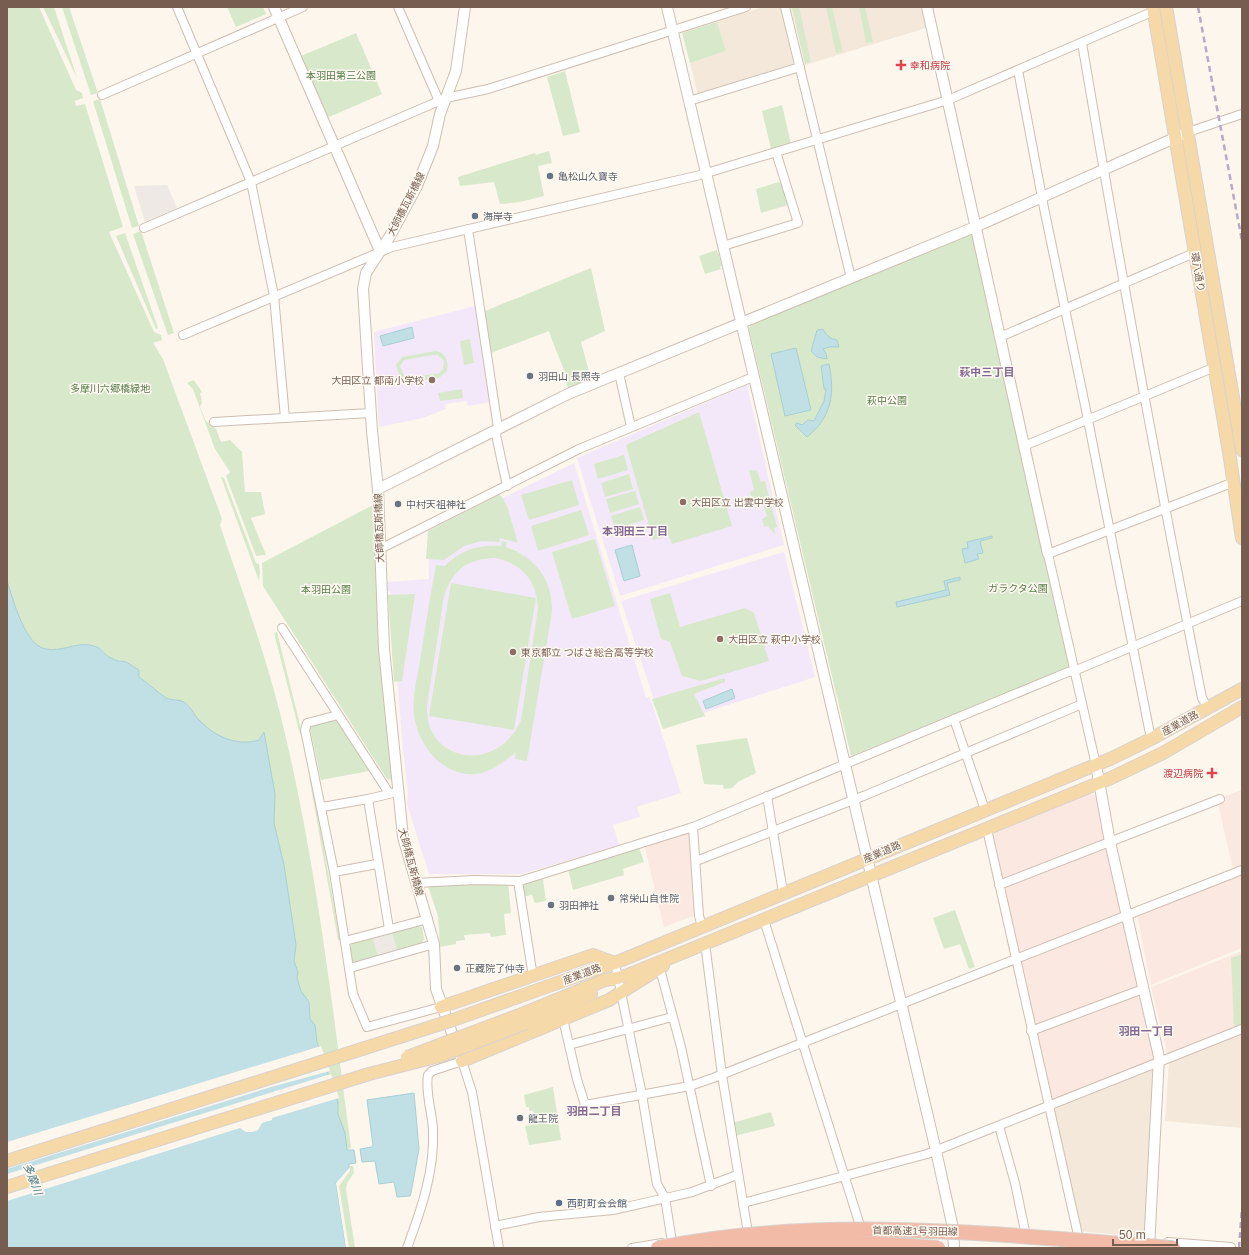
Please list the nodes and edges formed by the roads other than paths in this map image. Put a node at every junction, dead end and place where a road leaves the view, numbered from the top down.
1 (177, 7) edge
2 (274, 7) edge
3 (304, 7) edge
4 (398, 7) edge
5 (465, 7) edge
6 (667, 7) edge
7 (746, 7) edge
8 (785, 7) edge
9 (927, 7) edge
10 (1166, 7) edge
11 (1153, 9) edge
12 (279, 18) junction
13 (672, 30) junction
14 (1082, 43) junction
15 (197, 54) junction
16 (800, 67) junction
17 (1018, 70) junction
18 (102, 95) dead end
19 (442, 100) junction
20 (689, 100) junction
21 (948, 100) junction
22 (1242, 114) edge
23 (1188, 132) junction
24 (1175, 137) junction
25 (818, 140) junction
26 (335, 146) junction
27 (776, 152) junction
28 (1103, 169) junction
29 (706, 174) junction
30 (251, 182) junction
31 (1042, 197) junction
32 (975, 227) junction
33 (144, 228) dead end
34 (468, 229) junction
35 (723, 246) junction
36 (380, 251) junction
37 (1194, 253) junction
38 (851, 278) junction
39 (1124, 283) junction
40 (274, 296) junction
41 (1064, 310) junction
42 (741, 322) junction
43 (183, 335) dead end
44 (1000, 337) junction
45 (1215, 367) junction
46 (619, 373) junction
47 (753, 377) junction
48 (1145, 396) junction
49 (371, 413) junction
50 (285, 418) junction
51 (1088, 420) junction
52 (214, 422) dead end
53 (632, 427) junction
54 (498, 428) junction
55 (1241, 438) edge
56 (1227, 440) junction
57 (1024, 446) junction
58 (1242, 450) edge
59 (1234, 482) junction
60 (507, 486) junction
61 (378, 488) junction
62 (1165, 508) junction
63 (1109, 530) junction
64 (1242, 538) edge
65 (380, 549) junction
66 (1048, 554) junction
67 (1242, 601) edge
68 (1188, 624) junction
69 (282, 628) dead end
70 (1133, 648) junction
71 (1074, 671) junction
72 (1242, 688) edge
73 (1082, 704) junction
74 (1242, 707) edge
75 (1208, 708) junction
76 (338, 715) junction
77 (954, 719) junction
78 (1151, 739) junction
79 (966, 753) junction
80 (844, 764) junction
81 (1096, 765) junction
82 (1098, 783) junction
83 (393, 793) junction
84 (767, 796) junction
85 (854, 799) junction
86 (1220, 799) dead end
87 (368, 800) junction
88 (322, 808) junction
89 (985, 810) junction
90 (693, 827) junction
91 (987, 829) junction
92 (773, 831) junction
93 (1110, 842) junction
94 (867, 858) junction
95 (696, 861) junction
96 (377, 864) junction
97 (1242, 870) edge
98 (334, 872) junction
99 (872, 875) junction
100 (518, 881) junction
101 (416, 883) junction
102 (999, 885) junction
103 (783, 892) junction
104 (1128, 915) junction
105 (428, 919) junction
106 (764, 920) junction
107 (702, 926) junction
108 (389, 929) junction
109 (346, 941) junction
110 (705, 943) junction
111 (434, 944) junction
112 (676, 955) junction
113 (1015, 960) junction
114 (615, 962) junction
115 (350, 968) junction
116 (660, 968) junction
117 (533, 977) junction
118 (618, 978) junction
119 (1143, 989) junction
120 (621, 993) junction
121 (901, 1005) junction
122 (442, 1007) junction
123 (672, 1017) junction
124 (563, 1019) junction
125 (1242, 1029) edge
126 (629, 1030) junction
127 (1032, 1032) junction
128 (803, 1043) junction
129 (569, 1045) junction
130 (462, 1060) junction
131 (1160, 1063) junction
132 (722, 1075) junction
133 (690, 1086) junction
134 (642, 1095) junction
135 (1049, 1106) junction
136 (999, 1126) junction
137 (936, 1151) junction
138 (7, 1161) edge
139 (737, 1175) junction
140 (845, 1177) junction
141 (711, 1186) junction
142 (7, 1187) edge
143 (665, 1198) junction
144 (743, 1205) junction
145 (495, 1226) junction
146 (861, 1227) junction
147 (952, 1228) junction
148 (747, 1230) junction
149 (1025, 1232) junction
150 (1078, 1235) junction
151 (1149, 1244) edge
152 (673, 1245) edge
153 (1231, 1247) dead end
154 (407, 1248) edge
155 (499, 1248) edge
156 (632, 1248) edge
157 (658, 1248) edge
158 (716, 1248) edge
159 (750, 1248) edge
160 (867, 1248) edge
161 (938, 1248) edge
162 (954, 1248) edge
163 (1173, 1248) edge

1 - 15 street
2 - 12 street
3 - 12 street
4 - 19 street
5 - 19 street, 大師橋瓦斯橋線
6 - 13 street
7 - 13 street
8 - 16 street
9 - 21 street
10 - 23 main road, 環八通り
11 - 14 street
11 - 24 main road, 環八通り
12 - 15 street
12 - 26 street
13 - 19 street
13 - 20 street
14 - 17 street
14 - 28 street
15 - 18 street
15 - 30 street
16 - 20 street
16 - 25 street
17 - 21 street
17 - 31 street
19 - 26 street
19 - 36 street, 大師橋瓦斯橋線
20 - 29 street
21 - 25 street
21 - 32 street
22 - 23 street
23 - 24 street
23 - 55 main road, 環八通り
24 - 28 street
24 - 37 main road, 環八通り
25 - 27 street
25 - 38 street
26 - 30 street
26 - 36 street
27 - 29 street
27 - 35 street
28 - 31 street
28 - 39 street
29 - 34 street
29 - 35 street
30 - 33 street
30 - 40 street
31 - 32 street
31 - 41 street
32 - 38 street
32 - 44 street
34 - 36 street
34 - 54 street
35 - 42 street
36 - 40 street
36 - 49 street, 大師橋瓦斯橋線
37 - 39 street
37 - 45 main road, 環八通り
38 - 42 street
39 - 41 street
39 - 48 street
40 - 43 street
40 - 50 street
41 - 44 street
41 - 51 street
42 - 46 street
42 - 47 street
44 - 57 street
45 - 48 street
45 - 56 main road, 環八通り
46 - 53 street
46 - 54 street
47 - 53 street
47 - 80 street
48 - 51 street
48 - 62 street
49 - 50 street
49 - 61 street, 大師橋瓦斯橋線
50 - 52 street
51 - 57 street
51 - 63 street
53 - 60 street
54 - 60 street
54 - 61 street
55 - 56 street
55 - 58 main road, 環八通り
56 - 59 main road, 環八通り
57 - 66 street
59 - 62 street
59 - 64 main road, 環八通り
60 - 65 street
61 - 65 street, 大師橋瓦斯橋線
62 - 63 street
62 - 68 street
63 - 66 street
63 - 70 street
65 - 83 street, 大師橋瓦斯橋線
66 - 71 street
67 - 68 street
68 - 70 street
68 - 75 street
69 - 76 street
70 - 71 street
70 - 78 street
71 - 73 street
71 - 77 street
72 - 75 main road, 産業道路
73 - 79 street
73 - 81 street
74 - 82 main road, 産業道路
75 - 78 main road, 産業道路
76 - 83 street
76 - 88 street
77 - 79 street
77 - 80 street
78 - 81 main road, 産業道路
79 - 85 street
79 - 89 street
80 - 84 street
80 - 85 street
81 - 82 street
81 - 89 main road, 産業道路
82 - 91 main road, 産業道路
82 - 93 street
83 - 87 street
83 - 101 street, 大師橋瓦斯橋線
84 - 90 street
84 - 92 street
85 - 92 street
85 - 94 street
86 - 93 street
87 - 88 street
87 - 96 street
88 - 98 street
89 - 94 main road, 産業道路
90 - 95 street
90 - 100 street
91 - 99 main road, 産業道路
91 - 102 street
92 - 95 street
92 - 103 street
93 - 102 street
93 - 104 street
94 - 99 street
94 - 103 main road, 産業道路
95 - 107 street
96 - 98 street
96 - 108 street
97 - 104 street
98 - 109 street
99 - 106 main road, 産業道路
99 - 121 street
100 - 101 street
100 - 117 street
101 - 105 street, 大師橋瓦斯橋線
102 - 113 street
103 - 107 main road, 産業道路
104 - 113 street
104 - 119 street
105 - 108 street
105 - 111 street, 大師橋瓦斯橋線
106 - 110 main road, 産業道路
106 - 128 street
107 - 114 main road, 産業道路
108 - 109 street
109 - 115 street
110 - 112 main road, 産業道路
110 - 132 street
111 - 115 street
111 - 122 street, 大師橋瓦斯橋線
112 - 116 main road
112 - 118 main road, 産業道路
113 - 121 street
113 - 127 street
114 - 117 main road
114 - 118 street
114 - 138 main road, 産業道路, bridge
115 - 122 street
116 - 120 main road
116 - 123 street
117 - 122 main road
118 - 120 street
118 - 142 main road, 産業道路, bridge
119 - 127 street
119 - 131 street
120 - 124 main road
120 - 126 street
121 - 128 street
121 - 137 street
122 - 130 street, 大師橋瓦斯橋線
123 - 126 street
123 - 133 street
124 - 129 street
124 - 130 main road
125 - 131 street
126 - 129 street
126 - 134 street
127 - 135 street
128 - 132 street
128 - 140 street
129 - 134 street
130 - 145 street
130 - 154 street
131 - 135 street
131 - 151 street
132 - 133 street
132 - 139 street
133 - 134 street
133 - 141 street
134 - 143 street
135 - 136 street
135 - 150 street
136 - 137 street
136 - 149 street
137 - 140 street
137 - 147 street
139 - 141 street
139 - 144 street
140 - 144 street
140 - 146 street
141 - 143 street
143 - 145 street
143 - 152 street
144 - 148 street
145 - 155 street
146 - 147 street
146 - 148 street
146 - 160 street
147 - 149 street
147 - 162 street
148 - 152 street
148 - 159 street
149 - 150 street
150 - 151 street
151 - 153 street
152 - 156 street
157 - 163 highway, 首都高速1号羽田線, bridge
158 - 161 highway, 首都高速1号羽田線, bridge

